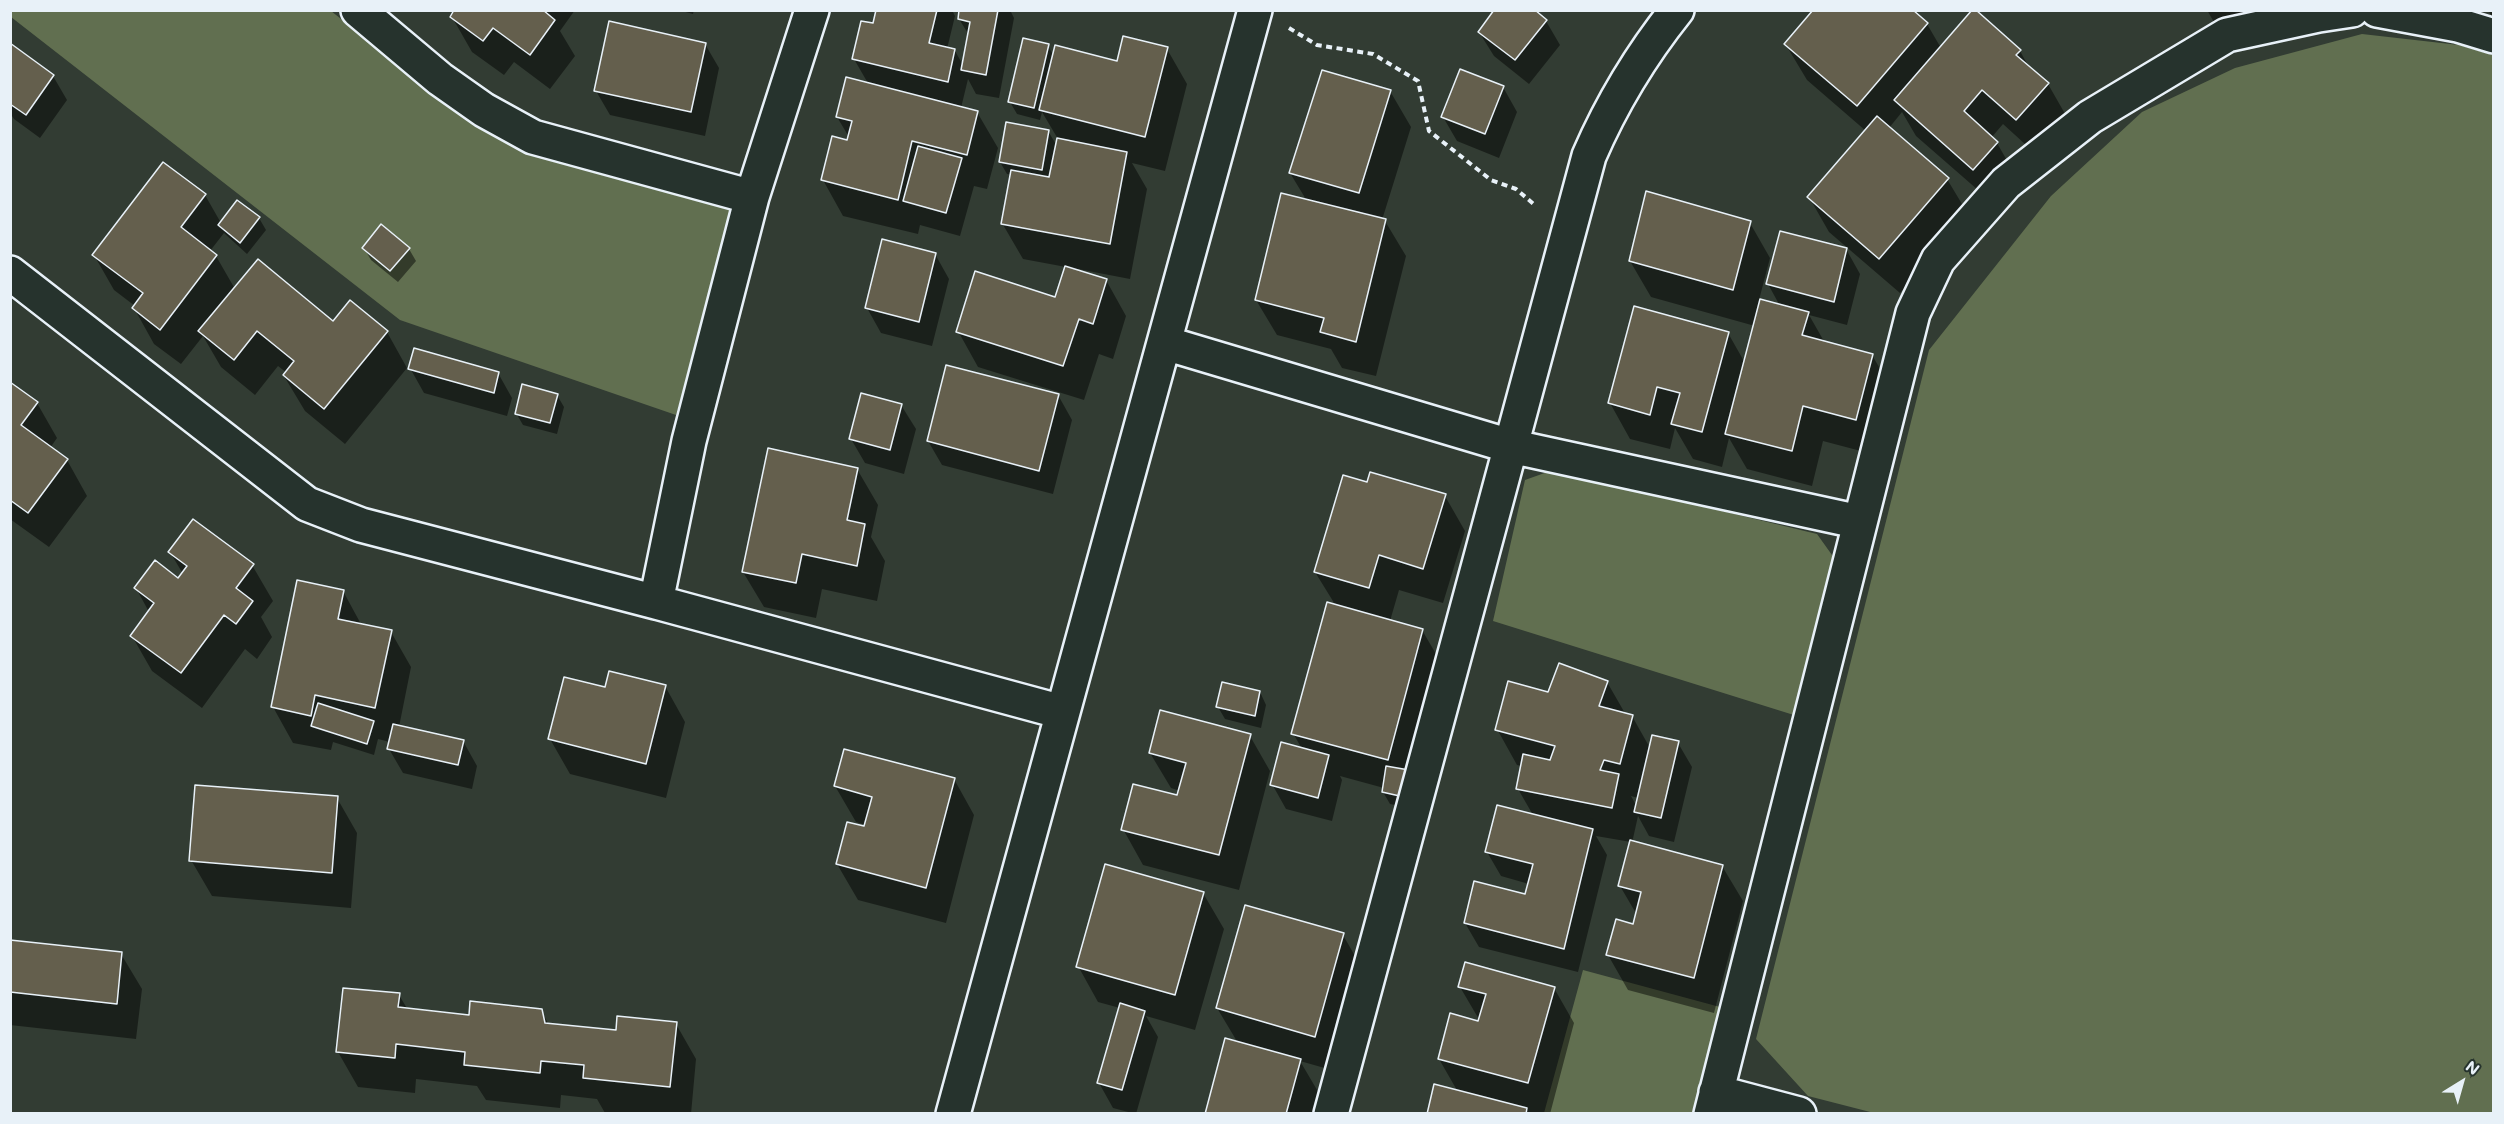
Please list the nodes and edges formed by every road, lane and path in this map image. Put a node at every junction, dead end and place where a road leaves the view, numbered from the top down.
1 (358, 10) edge
2 (812, 10) edge
3 (1255, 10) edge
4 (1677, 10) edge
5 (2352, 10) edge
6 (2377, 10) edge
7 (1288, 27) dead end
8 (2493, 36) edge
9 (752, 197) junction
10 (1568, 232) junction
11 (10, 273) edge
12 (1165, 343) junction
13 (1510, 446) junction
14 (1860, 522) junction
15 (656, 602) junction
16 (1062, 712) junction
17 (1713, 1103) edge
18 (953, 1113) edge
19 (1331, 1113) edge
20 (1798, 1113) edge

1 - 9 street
2 - 9 street
3 - 12 street
4 - 10 street
5 - 14 street
6 - 8 street
7 - 10 path
9 - 15 street
10 - 13 street
11 - 15 street
12 - 13 street
12 - 16 street
13 - 14 street
13 - 19 street
14 - 17 street
15 - 16 street
16 - 18 street
17 - 20 street

